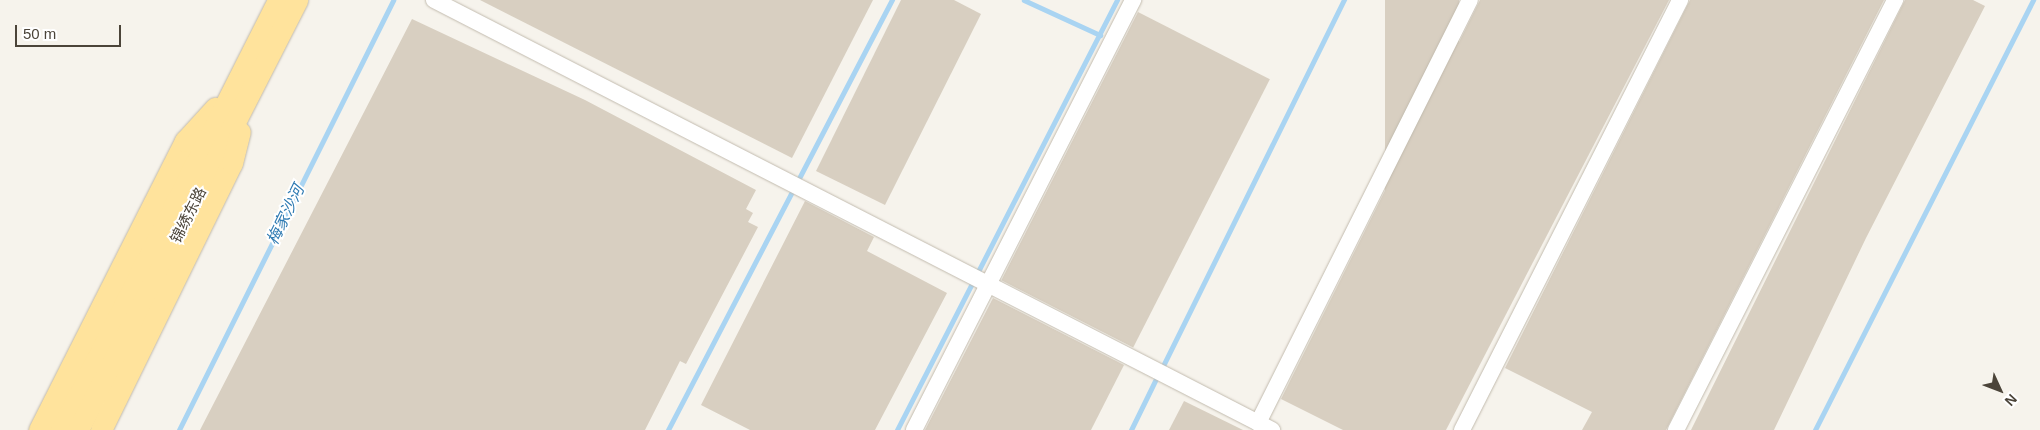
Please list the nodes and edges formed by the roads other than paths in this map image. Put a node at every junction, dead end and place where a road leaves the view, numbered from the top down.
1 (278, 0) edge
2 (297, 0) edge
3 (434, 0) edge
4 (1133, 0) edge
5 (1470, 0) edge
6 (1680, 0) edge
7 (1895, 0) edge
8 (241, 91) junction
9 (188, 195) junction
10 (979, 280) junction
11 (1265, 426) edge
12 (39, 430) edge
13 (61, 430) edge
14 (78, 430) edge
15 (101, 430) edge
16 (914, 430) edge
17 (1462, 430) edge
18 (1676, 430) edge

1 - 8 main road, 锦绣东路
2 - 8 main road, 锦绣东路
3 - 10 lane
4 - 10 lane
5 - 11 lane
6 - 17 lane
7 - 18 lane
8 - 9 main road, 锦绣东路
8 - 12 main road
8 - 15 main road
9 - 13 main road, 锦绣东路
9 - 14 main road, 锦绣东路
10 - 11 lane
10 - 16 lane

